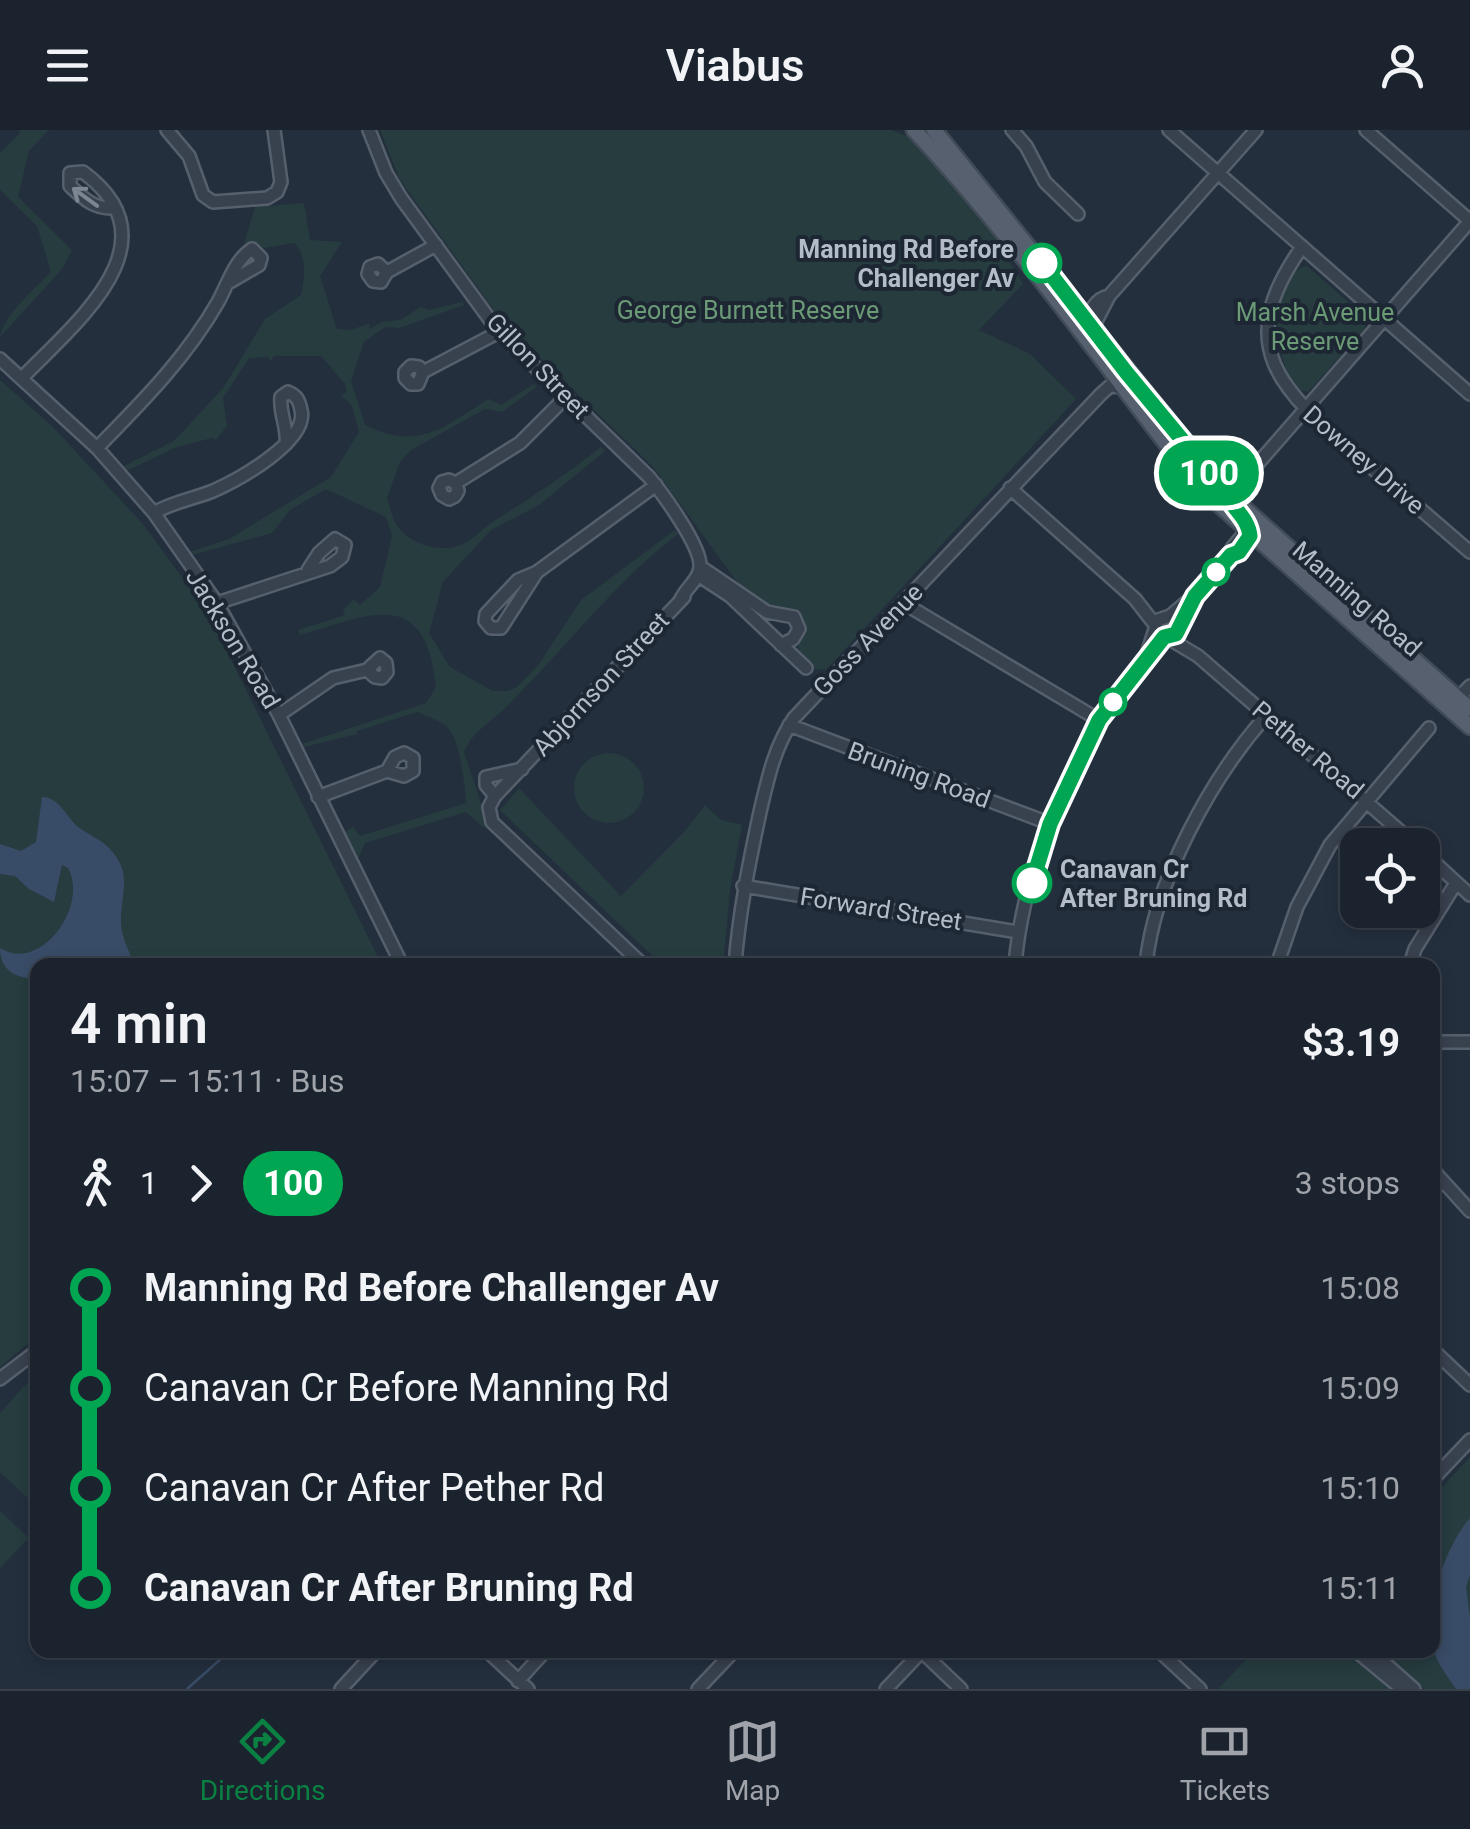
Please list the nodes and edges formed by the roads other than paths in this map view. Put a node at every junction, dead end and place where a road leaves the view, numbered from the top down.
1 (167, 130) edge
2 (274, 130) edge
3 (369, 130) edge
4 (914, 130) edge
5 (934, 130) edge
6 (1012, 130) edge
7 (1169, 130) edge
8 (1256, 130) edge
9 (1366, 130) edge
10 (1218, 173) junction
11 (114, 208) dead end
12 (1078, 214) dead end
13 (1470, 221) edge
14 (436, 245) junction
15 (1302, 247) junction
16 (387, 272) dead end
17 (228, 283) dead end
18 (1384, 320) junction
19 (1088, 327) junction
20 (499, 332) junction
21 (0, 358) edge
22 (423, 372) dead end
23 (24, 377) junction
24 (1123, 387) junction
25 (1470, 394) edge
26 (566, 397) junction
27 (1306, 410) junction
28 (286, 444) dead end
29 (97, 448) junction
30 (456, 483) dead end
31 (656, 485) junction
32 (1010, 488) junction
33 (1223, 489) junction
34 (154, 514) junction
35 (1250, 536) junction
36 (1277, 538) junction
37 (1470, 552) edge
38 (308, 570) dead end
39 (537, 572) junction
40 (703, 573) junction
41 (217, 604) junction
42 (905, 604) junction
43 (1167, 627) junction
44 (782, 645) junction
45 (806, 668) dead end
46 (367, 670) dead end
47 (1470, 686) edge
48 (1463, 710) edge
49 (279, 715) junction
50 (1266, 716) junction
51 (1099, 720) junction
52 (788, 726) junction
53 (1429, 728) dead end
54 (522, 769) junction
55 (387, 772) dead end
56 (318, 797) junction
57 (1367, 799) junction
58 (492, 801) junction
59 (1050, 824) junction
60 (1398, 828) edge
61 (1440, 868) edge
62 (1456, 884) junction
63 (743, 886) junction
64 (1470, 895) edge
65 (1018, 932) junction
66 (398, 958) edge
67 (636, 958) edge
68 (736, 958) edge
69 (1016, 958) edge
70 (1148, 958) edge
71 (1279, 958) edge
72 (1413, 958) edge
73 (1440, 1042) edge
74 (1470, 1042) edge
75 (1440, 1178) edge
76 (1470, 1211) edge
77 (1440, 1356) edge
78 (30, 1358) edge
79 (0, 1379) edge
80 (1470, 1384) edge
81 (1470, 1440) edge
82 (1440, 1472) edge
83 (370, 1658) edge
84 (494, 1658) edge
85 (541, 1658) edge
86 (727, 1658) edge
87 (915, 1658) edge
88 (929, 1658) edge
89 (1167, 1658) edge
90 (1365, 1658) edge
91 (1379, 1658) edge
92 (523, 1685) edge
93 (341, 1689) edge
94 (698, 1689) edge
95 (886, 1689) edge
96 (962, 1689) edge
97 (1200, 1689) edge
98 (1402, 1689) edge
99 (1414, 1689) edge

1 - 2 street
3 - 14 street, Gillon Street
4 - 19 main road, Manning Road
5 - 19 main road, Manning Road
6 - 12 street
7 - 10 street
8 - 10 street
9 - 13 street
10 - 15 street
10 - 19 street
11 - 23 street
13 - 18 street
14 - 16 street
14 - 20 street, Gillon Street
15 - 18 street
15 - 27 street, Downey Drive
17 - 29 street
18 - 25 street
18 - 27 street
19 - 24 main road, Manning Road
19 - 33 main road, Manning Road
20 - 22 street
20 - 26 street, Gillon Street
21 - 23 street, Jackson Road
23 - 29 street, Jackson Road
24 - 32 street, Goss Avenue
24 - 35 main road, Manning Road
26 - 30 street
26 - 31 street, Gillon Street
27 - 33 street
27 - 37 street, Downey Drive
28 - 34 street
29 - 34 street, Jackson Road
31 - 39 street
31 - 40 street, Gillon Street
32 - 42 street, Goss Avenue
32 - 43 street, Pether Road
33 - 35 street
33 - 36 main road, Manning Road
34 - 41 street, Jackson Road
35 - 36 street
35 - 43 street
35 - 48 main road, Manning Road
36 - 48 main road, Manning Road
38 - 41 street
39 - 39 street
40 - 44 street
40 - 44 street
40 - 54 street, Abjornson Street
41 - 49 street, Jackson Road
42 - 51 street
42 - 52 street, Goss Avenue
43 - 50 street, Pether Road
43 - 51 street
44 - 45 street
46 - 49 street
47 - 48 street
49 - 56 street, Jackson Road
50 - 57 street, Pether Road
50 - 70 street
51 - 59 street
52 - 59 street, Bruning Road
52 - 63 street, Goss Avenue
53 - 57 street
54 - 58 street, Abjornson Street
54 - 58 street, Abjornson Street
55 - 56 street
56 - 66 street, Jackson Road
57 - 60 street, Pether Road
57 - 71 street
58 - 67 street
59 - 65 street
61 - 62 street
62 - 64 street
62 - 72 street
63 - 65 street, Forward Street
63 - 68 street, Goss Avenue
65 - 69 street
73 - 74 street
75 - 76 street
77 - 80 street
78 - 79 street
81 - 82 street
83 - 93 street
84 - 92 street
85 - 92 street
86 - 94 street
87 - 95 street
88 - 96 street
89 - 97 street
90 - 98 street
91 - 99 street

